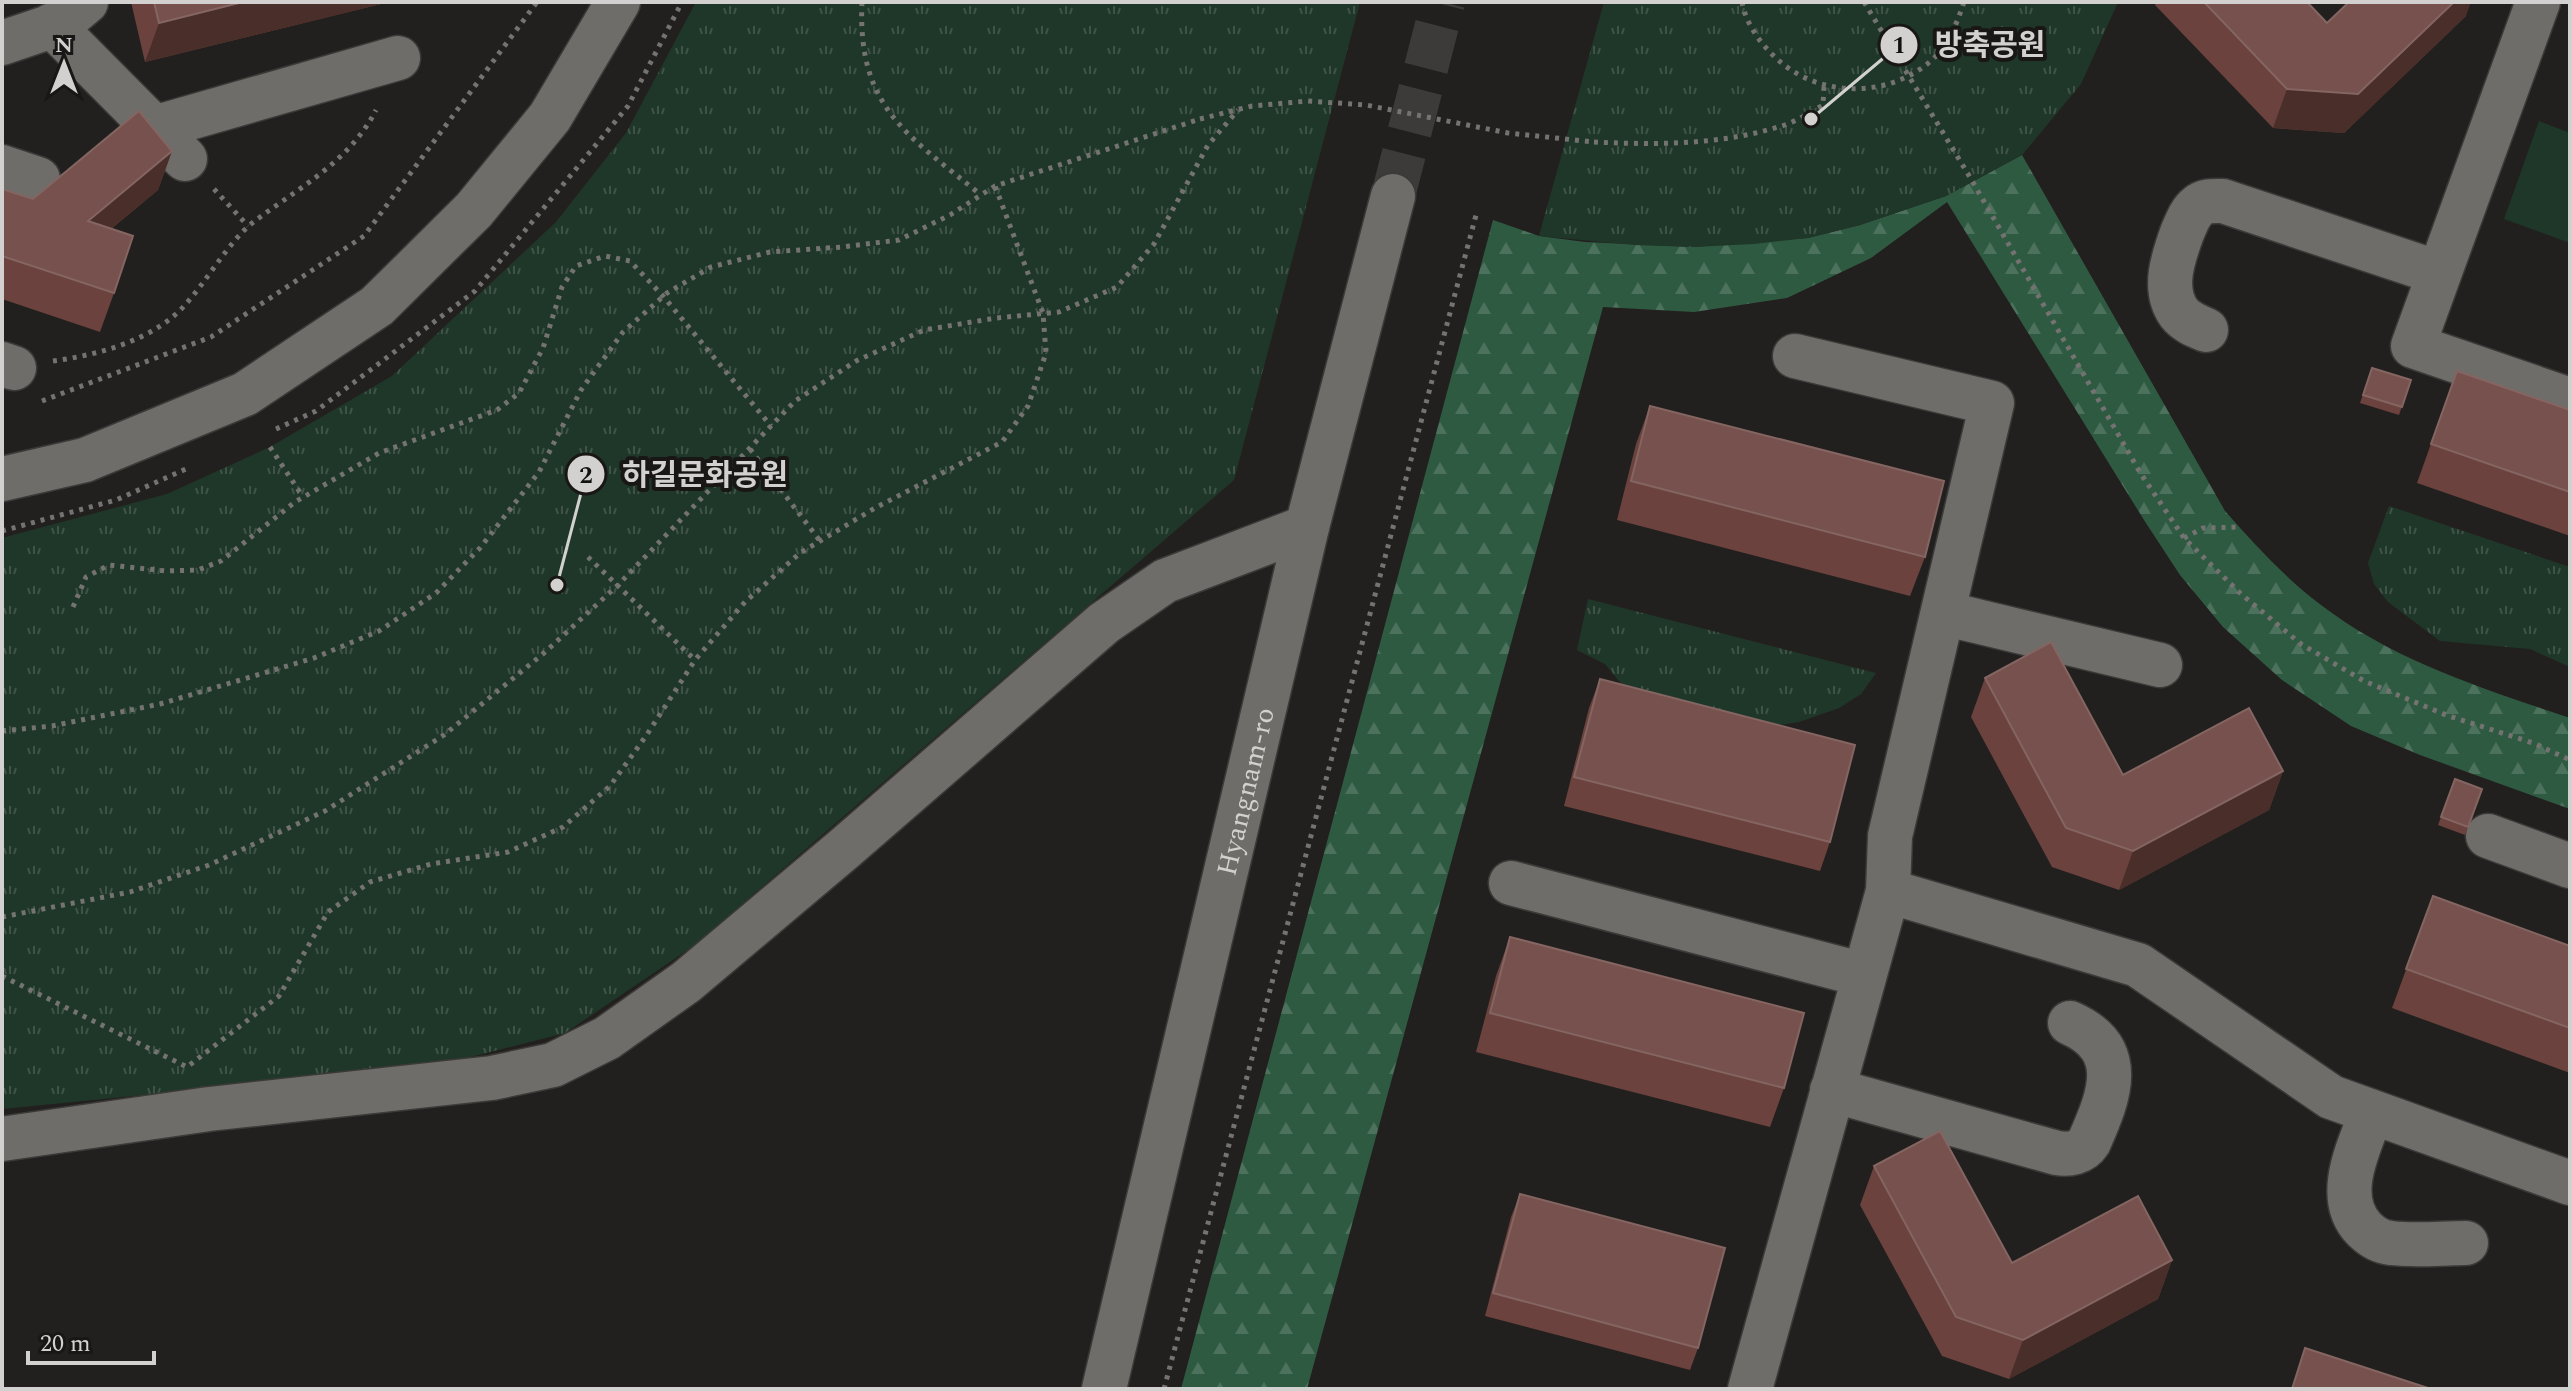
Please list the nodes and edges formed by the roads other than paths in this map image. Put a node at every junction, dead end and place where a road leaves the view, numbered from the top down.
1 (618, 2) edge
2 (2538, 2) edge
3 (69, 14) edge
4 (2, 43) edge
5 (391, 60) road end
6 (154, 128) junction
7 (185, 159) road end
8 (1393, 196) tunnel mouth
9 (2439, 273) junction
10 (2206, 330) dead end
11 (1795, 356) dead end
12 (2570, 400) edge
13 (2, 479) edge
14 (1307, 527) junction
15 (1943, 613) junction
16 (2160, 665) dead end
17 (2488, 836) dead end
18 (2570, 866) edge
19 (1511, 883) dead end
20 (1888, 891) junction
21 (1864, 975) junction
22 (2070, 1023) dead end
23 (1832, 1090) junction
24 (2372, 1112) junction
25 (2, 1139) edge
26 (2570, 1183) edge
27 (2466, 1243) dead end
28 (1104, 1389) edge
29 (1750, 1389) edge

1 - 13 street
2 - 9 street
3 - 4 street
3 - 6 street
5 - 6 street
6 - 7 street
8 - 14 street, Hyangnam-ro
9 - 10 street
9 - 12 street
11 - 15 street
14 - 25 street
14 - 28 street, Hyangnam-ro
15 - 16 street
15 - 20 street
17 - 18 street
19 - 21 street
20 - 21 street
20 - 24 street
21 - 23 street
22 - 23 street
23 - 29 street
24 - 26 street
24 - 27 street

